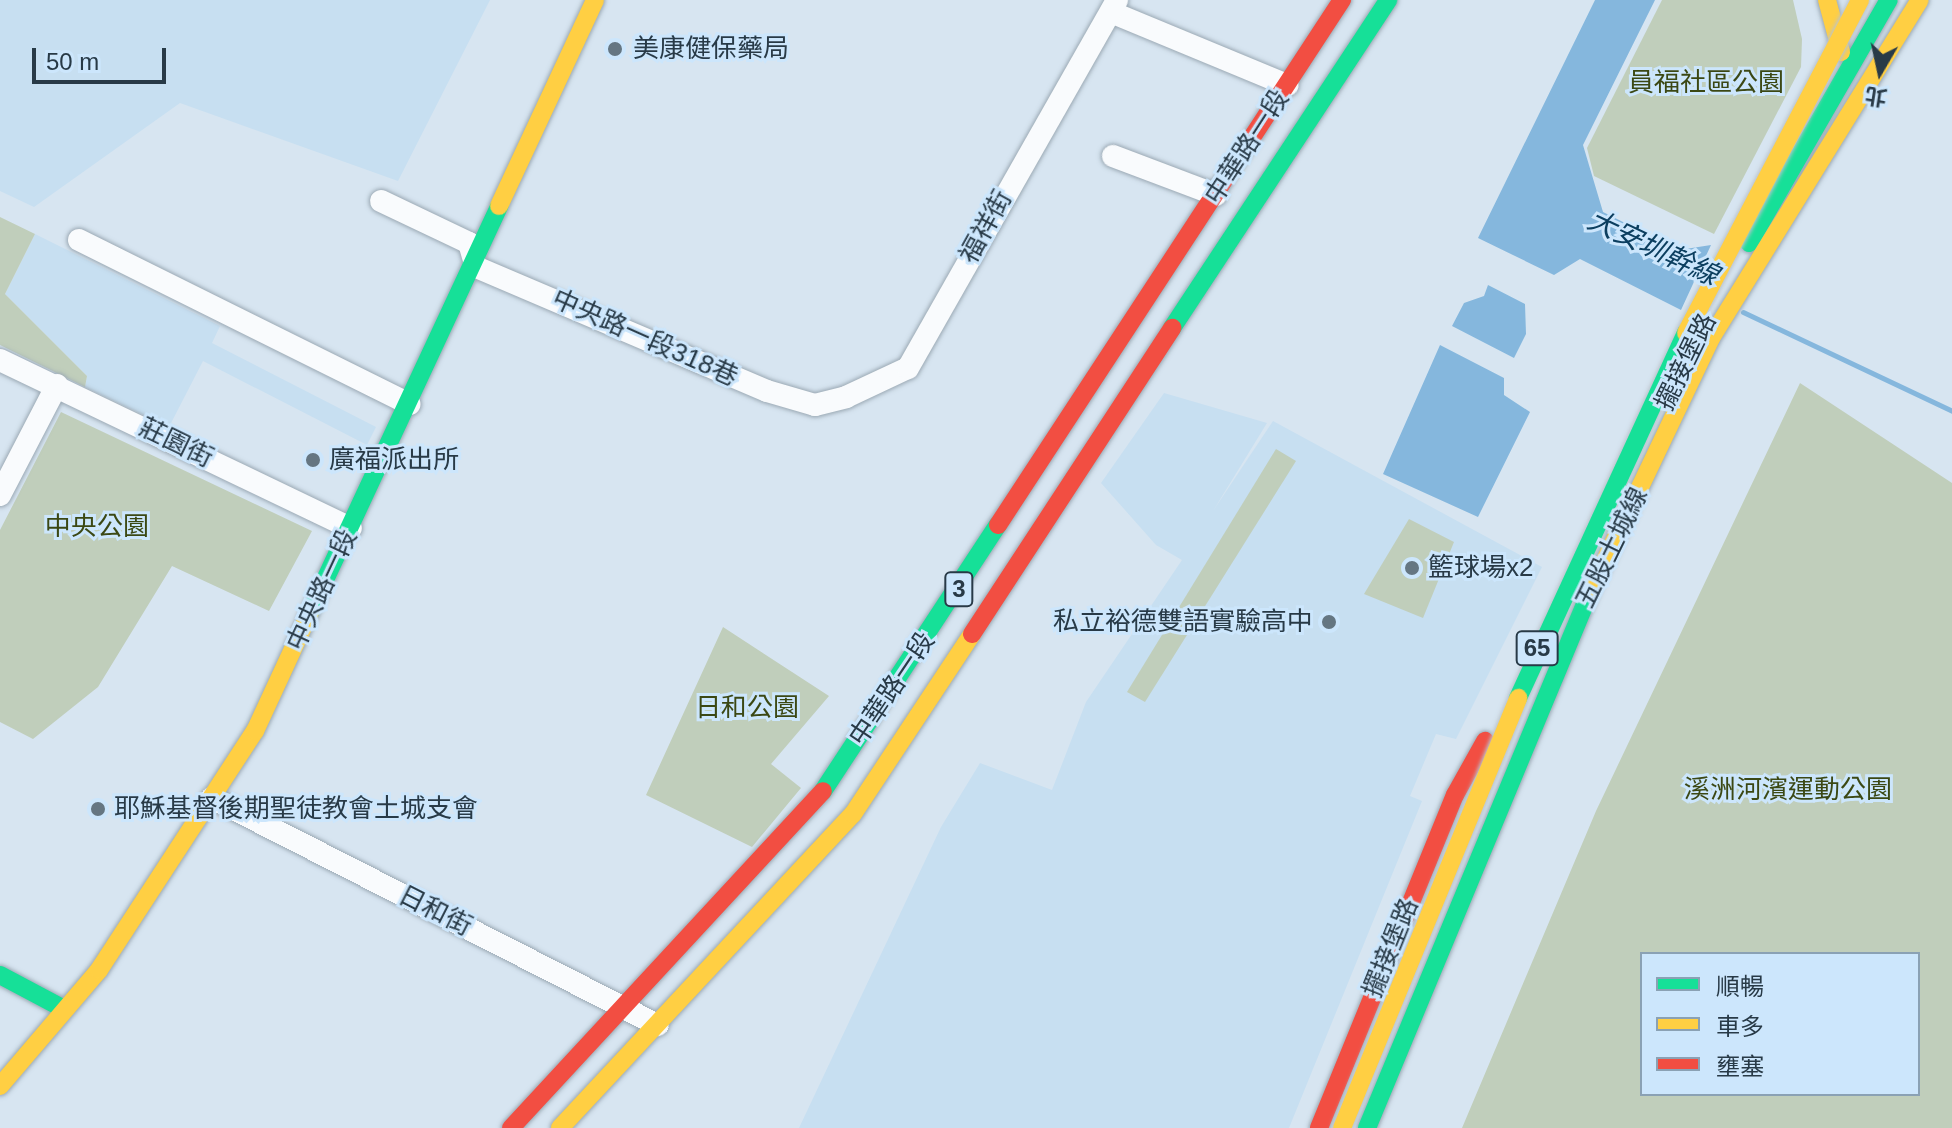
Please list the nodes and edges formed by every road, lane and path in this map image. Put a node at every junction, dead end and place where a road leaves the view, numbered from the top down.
1 (595, 0) edge
2 (1342, 0) edge
3 (1388, 0) edge
4 (1827, 0) edge
5 (1862, 0) edge
6 (1920, 0) edge
7 (1888, 3) edge
8 (1114, 6) edge
9 (1842, 79) junction
10 (1287, 85) junction
11 (1113, 156) dead end
12 (1760, 180) junction
13 (1797, 193) junction
14 (1216, 195) junction
15 (381, 201) dead end
16 (79, 240) dead end
17 (476, 267) junction
18 (0, 360) edge
19 (57, 385) junction
20 (410, 404) junction
21 (815, 405) joint
22 (0, 495) edge
23 (351, 528) junction
24 (1568, 606) junction
25 (212, 798) junction
26 (0, 975) edge
27 (625, 1008) junction
28 (64, 1009) junction
29 (657, 1025) junction
30 (0, 1086) edge
31 (511, 1128) edge
32 (560, 1128) edge
33 (1319, 1128) edge
34 (1342, 1128) edge
35 (1354, 1128) edge
36 (1367, 1128) edge

1 - 17 main road, 中央路一段
2 - 10 main road, 中華路一段 / 3
3 - 29 main road, 中華路一段 / 3
4 - 9 main road
5 - 7 main road
5 - 12 main road, 五股土城線 / 65, bridge
6 - 13 main road, 五股土城線 / 65
7 - 9 main road, 擺接堡路
7 - 12 main road, bridge
7 - 13 main road
8 - 10 street
8 - 21 street, 福祥街
9 - 24 main road, 擺接堡路
10 - 14 main road, 中華路一段 / 3
11 - 14 street
12 - 34 main road, 五股土城線 / 65, bridge
13 - 36 main road, 五股土城線 / 65
14 - 27 main road, 中華路一段 / 3
15 - 17 street
16 - 20 street
17 - 20 main road, 中央路一段
17 - 21 street, 中央路一段318巷
18 - 19 street, 莊園街
19 - 22 street
19 - 23 street, 莊園街
20 - 23 main road, 中央路一段
23 - 25 main road, 中央路一段
24 - 33 main road, 擺接堡路
24 - 35 main road, 擺接堡路
25 - 27 street, 日和街
25 - 28 main road, 中央路一段
26 - 28 main road
27 - 29 street, 日和街
27 - 31 main road, 中華路一段 / 3
28 - 30 main road, 中央路一段
29 - 32 main road, 中華路一段 / 3

